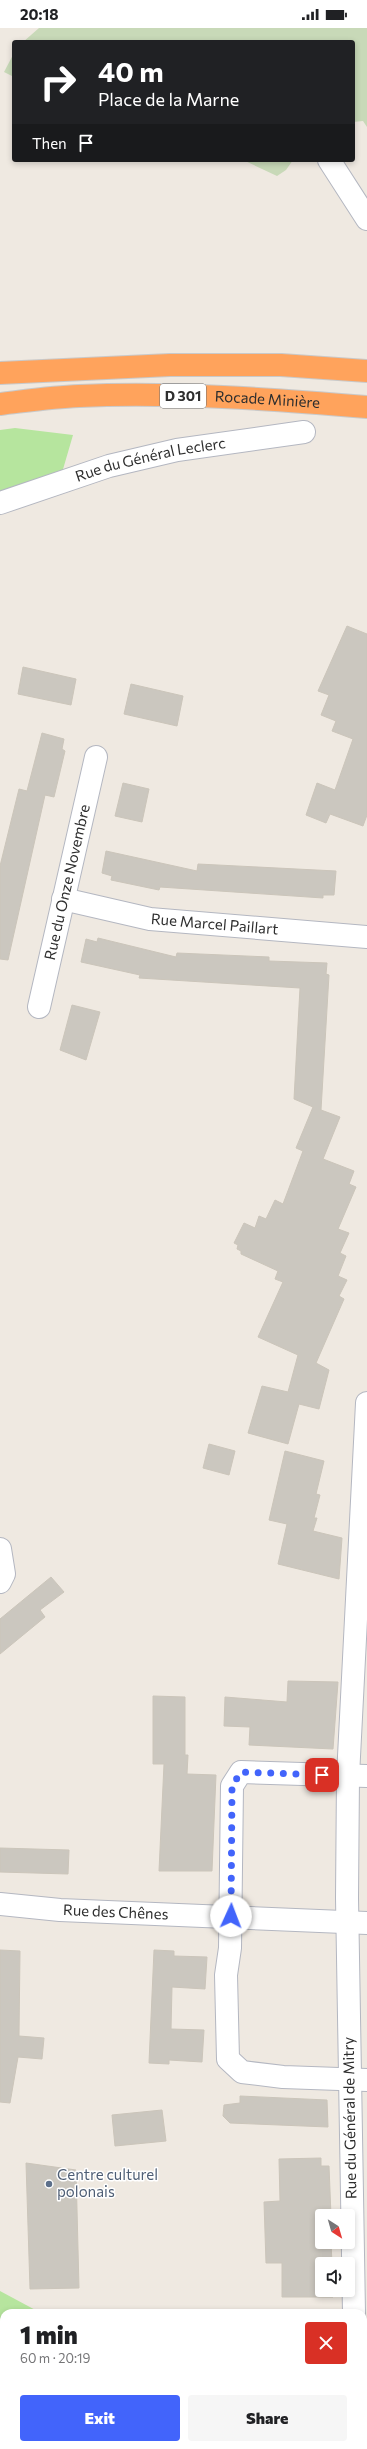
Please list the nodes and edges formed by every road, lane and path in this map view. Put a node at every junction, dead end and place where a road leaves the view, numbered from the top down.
1 (330, 162) edge
2 (367, 219) edge
3 (367, 371) edge
4 (0, 373) edge
5 (0, 404) edge
6 (367, 407) edge
7 (304, 432) dead end
8 (0, 503) edge
9 (96, 757) dead end
10 (64, 899) junction
11 (367, 937) edge
12 (39, 1007) dead end
13 (367, 1404) edge
14 (0, 1549) edge
15 (0, 1582) edge
16 (357, 1776) edge
17 (0, 1904) edge
18 (231, 1916) junction
19 (357, 1923) edge
20 (358, 2080) edge
21 (358, 2309) edge

1 - 2 street
3 - 4 highway, D 301
5 - 6 highway, Rocade Minière / D 301
7 - 8 street, Rue du Général Leclerc
9 - 10 street, Rue du Onze Novembre
10 - 11 street, Rue Marcel Paillart
10 - 12 street, Rue du Onze Novembre
13 - 16 street, Rue du Général de Mitry
14 - 15 street
16 - 18 street
16 - 19 street, Rue du Général de Mitry
17 - 18 street, Rue des Chênes
18 - 19 street, Rue des Chênes
18 - 20 street
19 - 20 street, Rue du Général de Mitry
20 - 21 street, Rue du Général de Mitry

